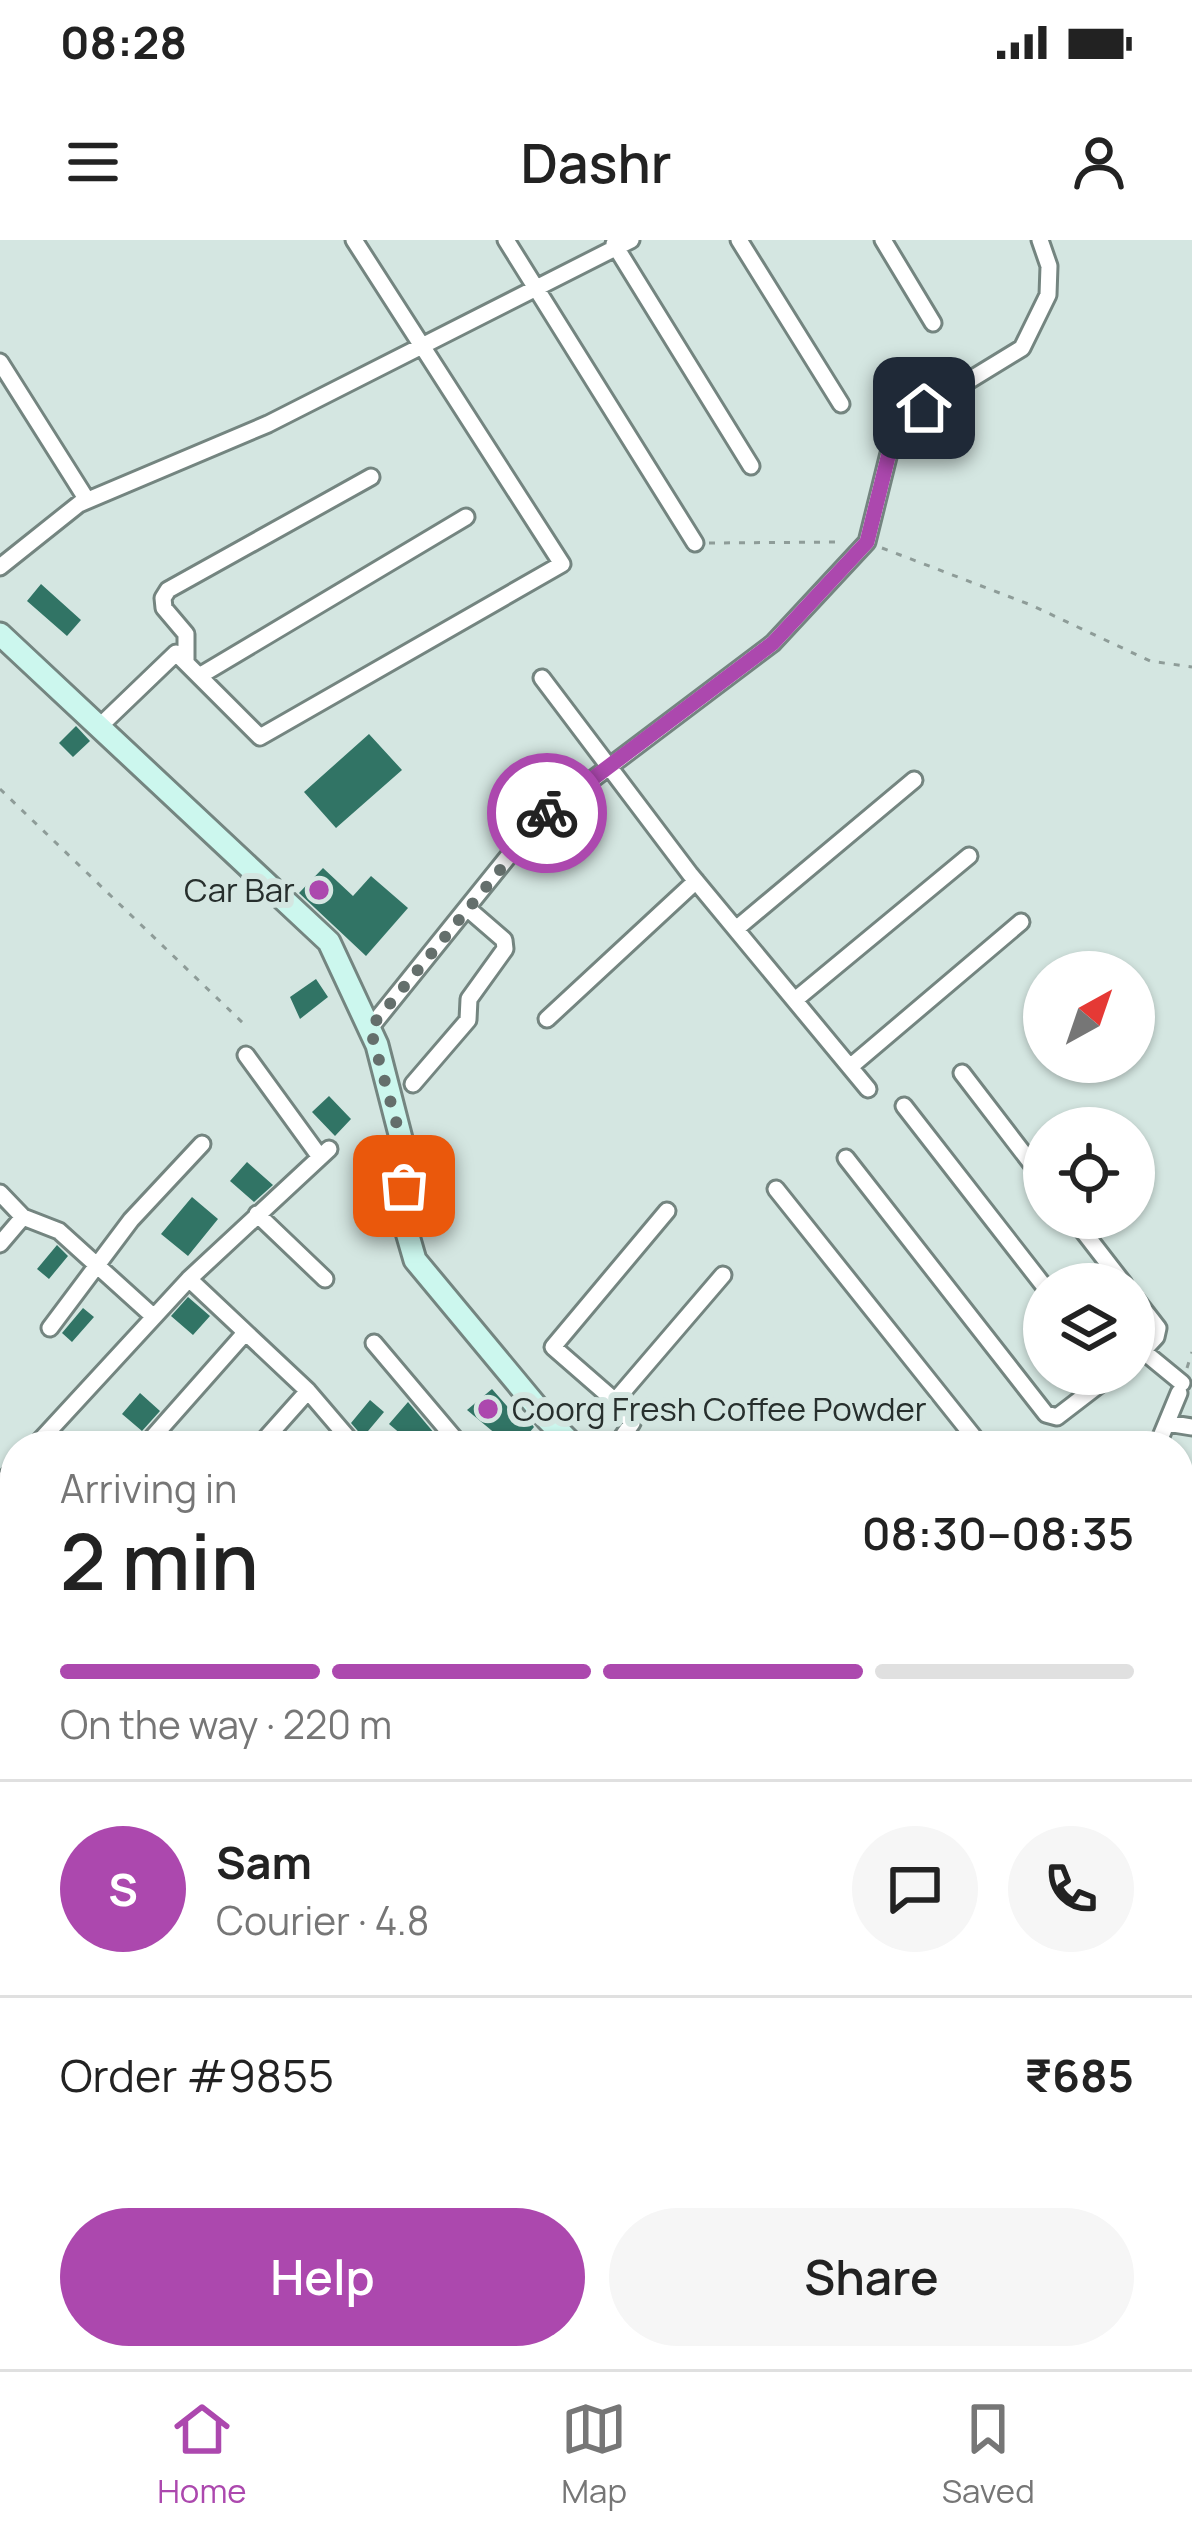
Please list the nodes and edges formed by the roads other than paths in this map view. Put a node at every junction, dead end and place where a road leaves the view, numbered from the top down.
1 (354, 240) edge
2 (506, 240) edge
3 (739, 240) edge
4 (883, 240) edge
5 (1040, 240) edge
6 (620, 242) edge
7 (537, 289) junction
8 (933, 323) dead end
9 (420, 346) junction
10 (0, 362) edge
11 (841, 404) dead end
12 (751, 466) dead end
13 (370, 478) dead end
14 (87, 500) junction
15 (466, 518) dead end
16 (695, 543) road end
17 (0, 567) edge
18 (0, 634) edge
19 (186, 661) junction
20 (201, 675) junction
21 (542, 678) dead end
22 (100, 726) junction
23 (610, 764) junction
24 (914, 781) dead end
25 (970, 856) dead end
26 (696, 881) junction
27 (467, 908) junction
28 (1021, 922) dead end
29 (736, 929) junction
30 (795, 1000) junction
31 (547, 1019) dead end
32 (370, 1028) junction
33 (246, 1055) dead end
34 (850, 1067) junction
35 (962, 1073) dead end
36 (413, 1084) dead end
37 (868, 1089) dead end
38 (904, 1106) dead end
39 (202, 1144) dead end
40 (1023, 1153) edge
41 (847, 1158) dead end
42 (776, 1189) dead end
43 (0, 1193) edge
44 (668, 1211) dead end
45 (257, 1214) junction
46 (23, 1217) junction
47 (1089, 1239) edge
48 (0, 1244) edge
49 (98, 1263) junction
50 (1026, 1263) edge
51 (1108, 1263) edge
52 (723, 1276) dead end
53 (189, 1279) junction
54 (325, 1279) dead end
55 (154, 1317) junction
56 (50, 1328) dead end
57 (245, 1333) junction
58 (374, 1343) dead end
59 (1155, 1368) edge
60 (1023, 1384) edge
61 (308, 1391) junction
62 (1031, 1395) edge
63 (1086, 1395) edge
64 (615, 1401) junction
65 (1166, 1423) junction
66 (1192, 1426) edge
67 (49, 1431) edge
68 (158, 1431) edge
69 (272, 1431) edge
70 (342, 1431) edge
71 (448, 1431) edge
72 (559, 1431) edge
73 (627, 1431) edge
74 (969, 1431) edge
75 (1163, 1431) edge

1 - 9 street
2 - 7 street
3 - 11 street
4 - 8 street
5 - 23 street
6 - 7 street
6 - 12 street
7 - 9 street
7 - 16 street
9 - 14 street
9 - 20 street
10 - 14 street
13 - 19 street
14 - 17 street
15 - 20 street
18 - 22 street
19 - 20 street
19 - 22 street
21 - 23 street
22 - 32 street
23 - 26 street
23 - 27 street
24 - 29 street
25 - 30 street
26 - 29 street
26 - 31 street
27 - 32 street
27 - 36 street
28 - 34 street
29 - 30 street
30 - 34 street
32 - 72 street
33 - 45 street
34 - 37 street
35 - 40 street
38 - 50 street
39 - 49 street
41 - 60 street
42 - 74 street
43 - 46 street
44 - 64 street
45 - 53 street
45 - 54 street
46 - 48 street
46 - 49 street
47 - 51 street
49 - 55 street
49 - 56 street
52 - 64 street
53 - 55 street
53 - 57 street
55 - 67 street
57 - 61 street
57 - 68 street
58 - 71 street
59 - 65 street
61 - 69 street
61 - 70 street
62 - 63 street
64 - 73 street
65 - 66 street
65 - 75 street

